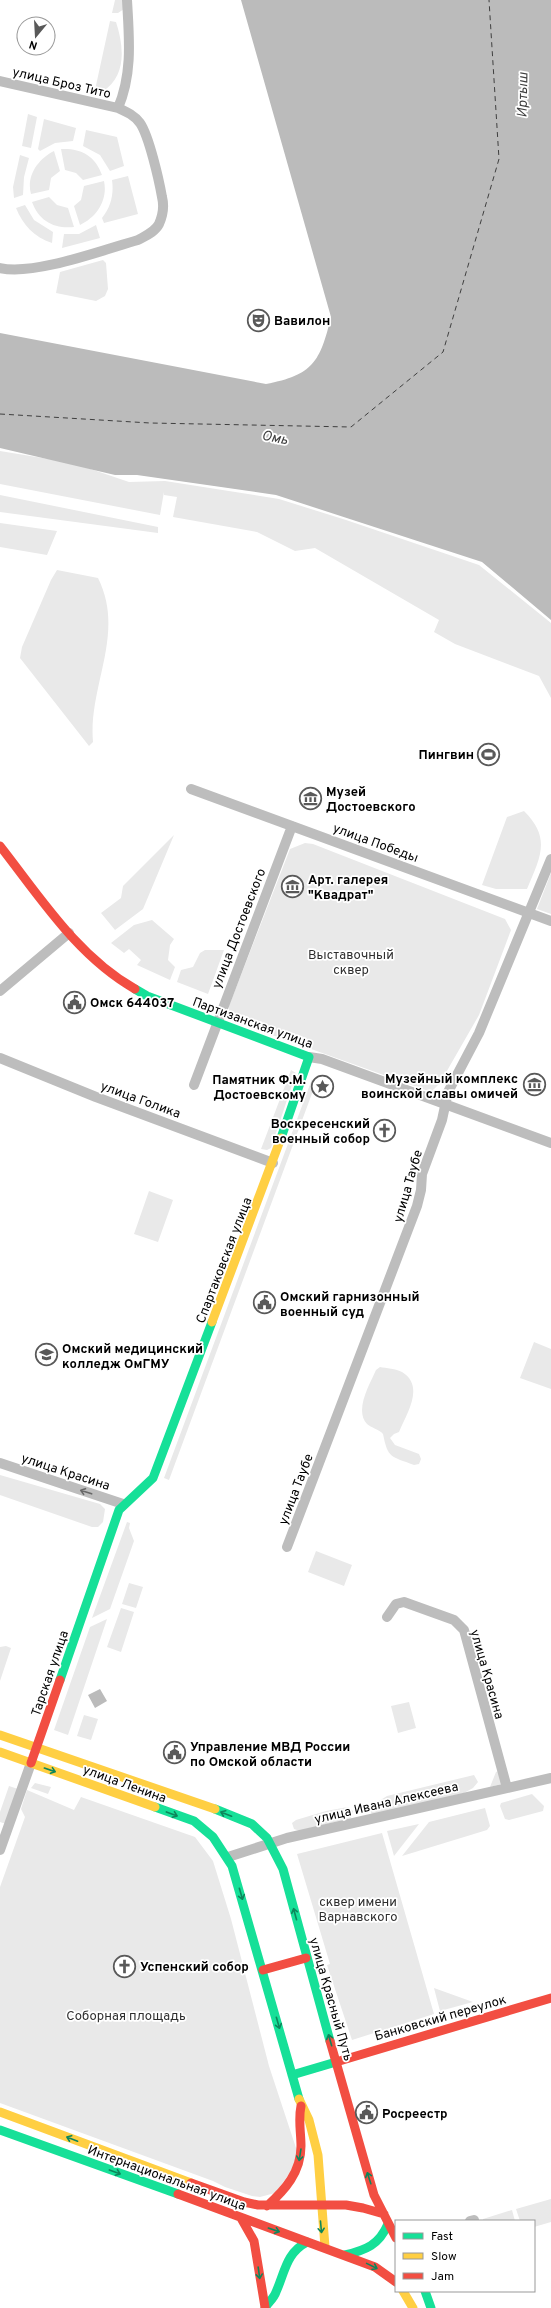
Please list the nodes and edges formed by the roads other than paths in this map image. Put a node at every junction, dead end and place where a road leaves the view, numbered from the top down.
1 (128, 0) edge
2 (0, 81) edge
3 (118, 108) junction
4 (0, 268) edge
5 (191, 789) dead end
6 (292, 826) junction
7 (0, 846) edge
8 (551, 860) edge
9 (530, 913) junction
10 (551, 921) edge
11 (69, 933) junction
12 (0, 991) edge
13 (216, 1023) junction
14 (309, 1057) junction
15 (0, 1058) edge
16 (194, 1085) dead end
17 (445, 1104) junction
18 (551, 1143) edge
19 (273, 1162) junction
20 (0, 1463) edge
21 (123, 1504) junction
22 (287, 1547) dead end
23 (386, 1617) dead end
24 (0, 1735) edge
25 (37, 1747) junction
26 (0, 1752) edge
27 (31, 1763) junction
28 (551, 1778) edge
29 (507, 1788) junction
30 (201, 1804) joint
31 (271, 1844) junction
32 (0, 1850) edge
33 (228, 1857) junction
34 (306, 1958) junction
35 (263, 1970) junction
36 (551, 1998) edge
37 (336, 2062) junction
38 (292, 2075) junction
39 (301, 2106) junction
40 (0, 2112) edge
41 (0, 2130) edge
42 (267, 2206) junction
43 (321, 2206) junction
44 (384, 2214) junction
45 (241, 2218) junction
46 (388, 2224) junction
47 (395, 2236) edge
48 (307, 2242) junction
49 (325, 2247) junction
50 (345, 2255) junction
51 (395, 2281) edge
52 (404, 2292) edge
53 (425, 2292) edge
54 (265, 2308) edge
55 (413, 2308) edge
56 (431, 2308) edge

1 - 3 street
2 - 3 street, улица Броз Тито
3 - 4 street, улица Броз Тито
5 - 6 street, улица Победы
6 - 9 street, улица Победы
6 - 13 street, улица Достоевского
7 - 11 main road, Партизанская улица
8 - 9 street, улица Таубе
9 - 10 street, улица Победы
9 - 17 street, улица Таубе
11 - 12 street
11 - 13 main road, Партизанская улица
13 - 14 main road, Партизанская улица
13 - 16 street, улица Достоевского
14 - 17 street, Партизанская улица
14 - 19 main road, Спартаковская улица
15 - 19 street, улица Голика
17 - 18 street, Партизанская улица
17 - 22 street, улица Таубе
19 - 21 main road, Спартаковская улица
21 -> 20 street, улица Красина
21 - 25 main road, Тарская улица
23 - 29 street, улица Красина
24 - 25 main road, улица Ленина
25 - 27 main road, Тарская улица
25 - 30 main road, улица Ленина
26 - 27 main road, улица Ленина
27 - 32 street, Тарская улица
27 -> 33 main road, улица Ленина
28 - 29 street, улица Ивана Алексеева
29 - 31 street, улица Ивана Алексеева
31 -> 30 main road, улица Красный Путь
31 - 33 street, улица Ивана Алексеева
34 -> 31 main road, улица Красный Путь
33 -> 35 main road
34 - 35 main road
37 -> 34 main road, улица Красный Путь
35 -> 38 main road
36 - 37 main road, Банковский переулок
37 - 38 main road, Банковский переулок
44 -> 37 main road, улица Красный Путь
38 - 39 main road
39 -> 42 main road
39 - 43 main road
42 -> 40 main road, Интернациональная улица
41 -> 45 main road, Интернациональная улица
42 - 43 main road, Интернациональная улица
43 - 44 main road, Интернациональная улица
43 -> 49 main road
44 - 46 main road, улица Красный Путь
45 -> 48 main road, Интернациональная улица
45 -> 54 main road
46 - 47 main road, улица Красный Путь
46 - 50 main road
48 - 49 main road, Интернациональная улица
48 - 54 main road
49 - 50 main road
50 -> 51 main road
52 - 55 main road
53 - 56 main road

